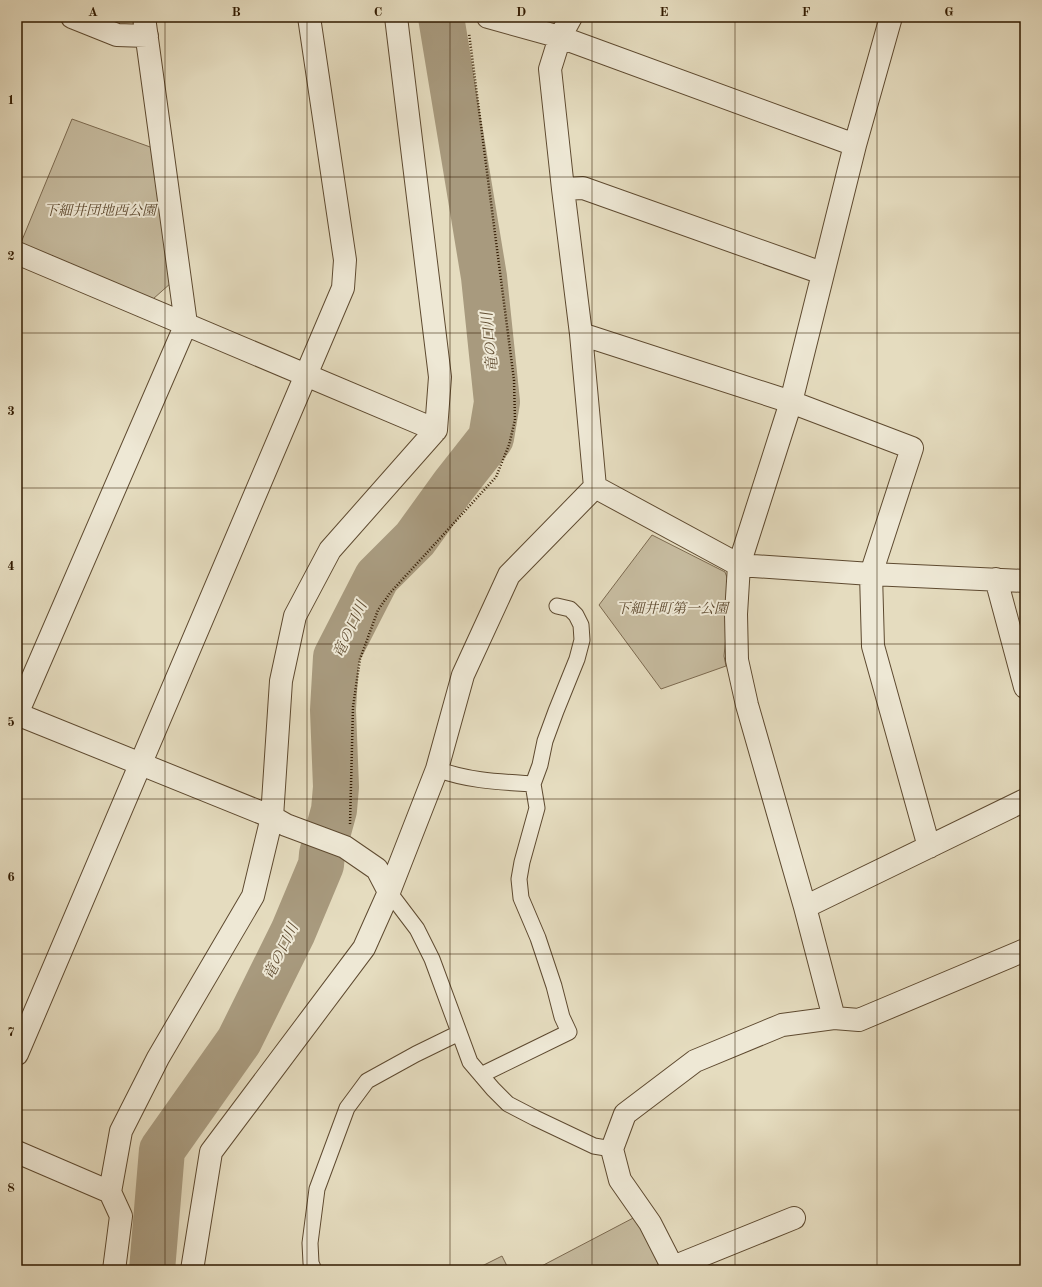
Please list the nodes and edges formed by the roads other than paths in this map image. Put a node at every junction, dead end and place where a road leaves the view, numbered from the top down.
1 (72, 17) edge
2 (310, 17) edge
3 (396, 17) edge
4 (488, 17) edge
5 (571, 17) edge
6 (890, 17) edge
7 (145, 26) edge
8 (560, 36) junction
9 (855, 145) junction
10 (563, 190) junction
11 (17, 253) edge
12 (822, 273) junction
13 (186, 324) junction
14 (581, 334) junction
15 (306, 375) junction
16 (791, 402) junction
17 (436, 430) junction
18 (595, 487) junction
19 (739, 566) junction
20 (871, 574) junction
21 (996, 580) junction
22 (1025, 581) edge
23 (557, 606) dead end
24 (1025, 687) edge
25 (17, 714) edge
26 (141, 764) junction
27 (437, 769) junction
28 (533, 784) junction
29 (1025, 800) edge
30 (279, 821) junction
31 (928, 847) junction
32 (389, 892) junction
33 (805, 907) junction
34 (1025, 950) edge
35 (834, 1018) junction
36 (459, 1033) junction
37 (17, 1054) edge
38 (481, 1075) junction
39 (612, 1149) junction
40 (17, 1152) edge
41 (110, 1192) junction
42 (794, 1218) dead end
43 (674, 1269) edge
44 (114, 1270) edge
45 (192, 1270) edge
46 (314, 1270) edge

1 - 7 street
2 - 15 street
3 - 17 street
4 - 8 street
5 - 8 street
6 - 9 street
7 - 13 street
8 - 9 street
8 - 10 street
9 - 12 street
10 - 12 street
10 - 14 street
11 - 13 street
12 - 16 street
13 - 15 street
13 - 25 street
14 - 16 street
14 - 18 street
15 - 17 street
15 - 26 street
16 - 19 street
16 - 20 street
17 - 30 street
18 - 19 street
18 - 27 street
19 - 20 street
19 - 33 street
20 - 21 street
20 - 31 street
21 - 22 street
21 - 24 street
23 - 28 lane
25 - 26 street
26 - 30 street
26 - 37 street
27 - 28 lane
27 - 32 street
28 - 38 lane
29 - 31 street
30 - 32 street
30 - 41 street
31 - 33 street
32 - 36 lane
32 - 45 street
33 - 35 street
34 - 35 street
35 - 39 street
36 - 38 lane
36 - 46 lane
38 - 39 lane
39 - 43 street
40 - 41 street
41 - 44 street
42 - 43 street

